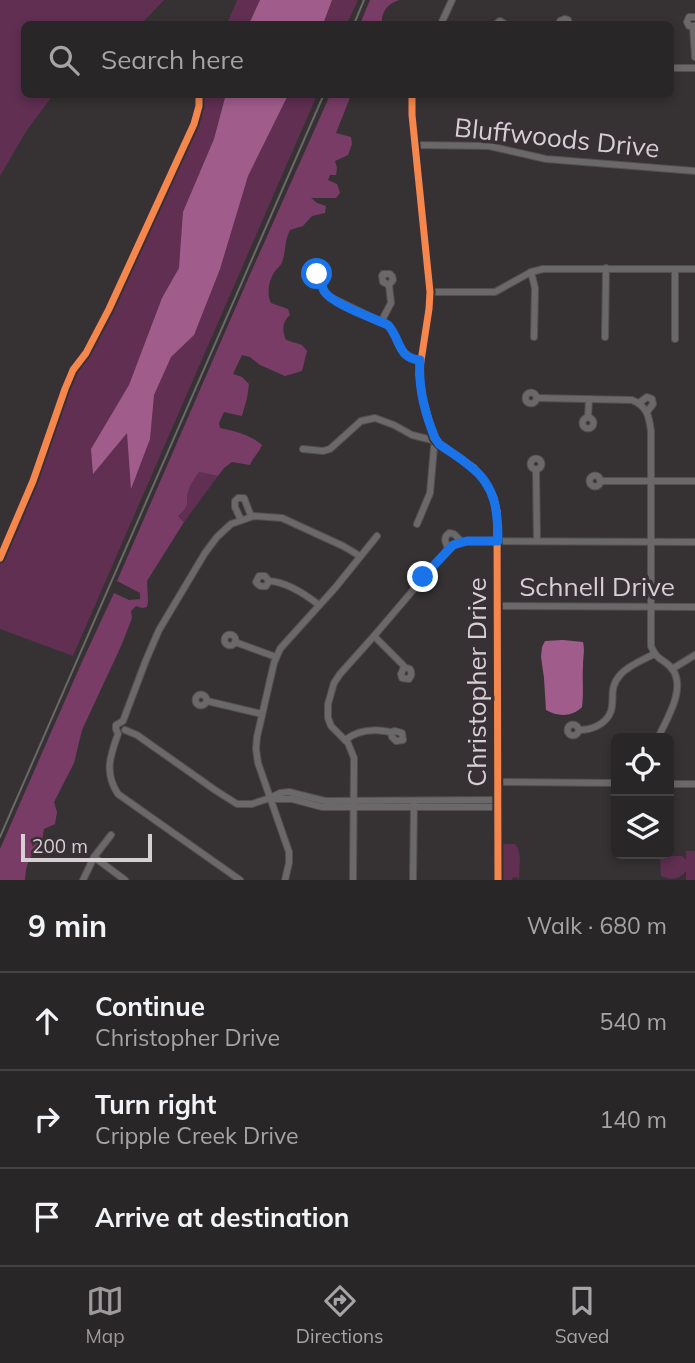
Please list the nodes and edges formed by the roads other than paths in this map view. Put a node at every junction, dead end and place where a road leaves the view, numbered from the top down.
1 (452, 0) edge
2 (695, 17) edge
3 (442, 21) edge
4 (694, 26) edge
5 (695, 57) edge
6 (674, 68) edge
7 (695, 68) edge
8 (412, 98) edge
9 (415, 145) junction
10 (695, 171) edge
11 (606, 268) junction
12 (675, 269) junction
13 (695, 269) edge
14 (531, 272) junction
15 (321, 275) dead end
16 (390, 285) dead end
17 (430, 292) junction
18 (381, 322) junction
19 (534, 337) dead end
20 (605, 337) dead end
21 (675, 339) dead end
22 (420, 360) junction
23 (537, 398) dead end
24 (589, 399) junction
25 (639, 403) junction
26 (647, 412) junction
27 (588, 417) dead end
28 (436, 441) junction
29 (303, 449) dead end
30 (536, 469) dead end
31 (600, 481) dead end
32 (695, 481) edge
33 (652, 482) junction
34 (251, 516) junction
35 (241, 520) junction
36 (417, 524) dead end
37 (377, 536) dead end
38 (498, 541) junction
39 (537, 541) junction
40 (462, 542) junction
41 (652, 542) junction
42 (695, 542) edge
43 (448, 549) junction
44 (360, 556) junction
45 (270, 581) dead end
46 (319, 605) junction
47 (498, 606) junction
48 (651, 607) junction
49 (695, 607) edge
50 (374, 636) junction
51 (234, 642) dead end
52 (654, 654) junction
53 (695, 655) edge
54 (276, 657) junction
55 (404, 667) dead end
56 (672, 669) junction
57 (207, 701) dead end
58 (262, 714) junction
59 (123, 721) junction
60 (125, 730) junction
61 (579, 730) dead end
62 (391, 733) dead end
63 (660, 733) edge
64 (118, 734) junction
65 (345, 740) junction
66 (498, 782) junction
67 (611, 783) edge
68 (674, 784) edge
69 (695, 784) edge
70 (270, 798) junction
71 (414, 803) junction
72 (353, 804) junction
73 (497, 804) junction
74 (111, 835) dead end
75 (94, 857) junction
76 (83, 880) edge
77 (125, 880) edge
78 (240, 880) edge
79 (285, 880) edge
80 (354, 880) edge
81 (413, 880) edge
82 (498, 880) edge

1 - 3 street
2 - 4 street
4 - 5 street
6 - 7 street
8 - 9 street
9 - 10 street, Bluffwoods Drive
9 - 17 street
11 - 12 street
11 - 14 street
11 - 20 street
12 - 13 street
12 - 21 street
14 - 17 street
14 - 19 street
15 - 18 street
16 - 18 street
17 - 22 street
18 - 22 street
22 - 28 street
23 - 24 street
24 - 25 street
24 - 27 street
25 - 26 street
25 - 26 street
26 - 33 street
28 - 29 street, Christopher Drive
28 - 36 street
28 - 38 street, Christopher Drive
30 - 39 street
31 - 33 street
32 - 33 street
33 - 41 street
34 - 35 street
34 - 35 street
34 - 44 street
35 - 59 street
37 - 44 street
38 - 39 street
38 - 40 street
38 - 47 street, Christopher Drive
39 - 41 street
40 - 43 street
40 - 43 street
41 - 42 street
41 - 48 street
43 - 50 street
44 - 46 street
45 - 46 street
46 - 54 street
47 - 48 street, Schnell Drive
47 - 66 street, Christopher Drive
48 - 49 street, Schnell Drive
48 - 52 street
50 - 55 street
50 - 65 street
51 - 54 street
52 - 56 street
52 - 61 street
53 - 56 street
54 - 58 street
56 - 63 street
57 - 58 street
58 - 70 street
59 - 60 street
59 - 64 street
60 - 64 street
60 - 70 street
62 - 65 street
64 - 78 street
65 - 72 street
66 - 67 street
66 - 73 street, Christopher Drive
68 - 69 street
70 - 72 street
70 - 79 street
71 - 72 street
71 - 73 street
71 - 81 street
72 - 80 street
73 - 82 street, Christopher Drive
74 - 75 street
75 - 76 street
75 - 77 street

